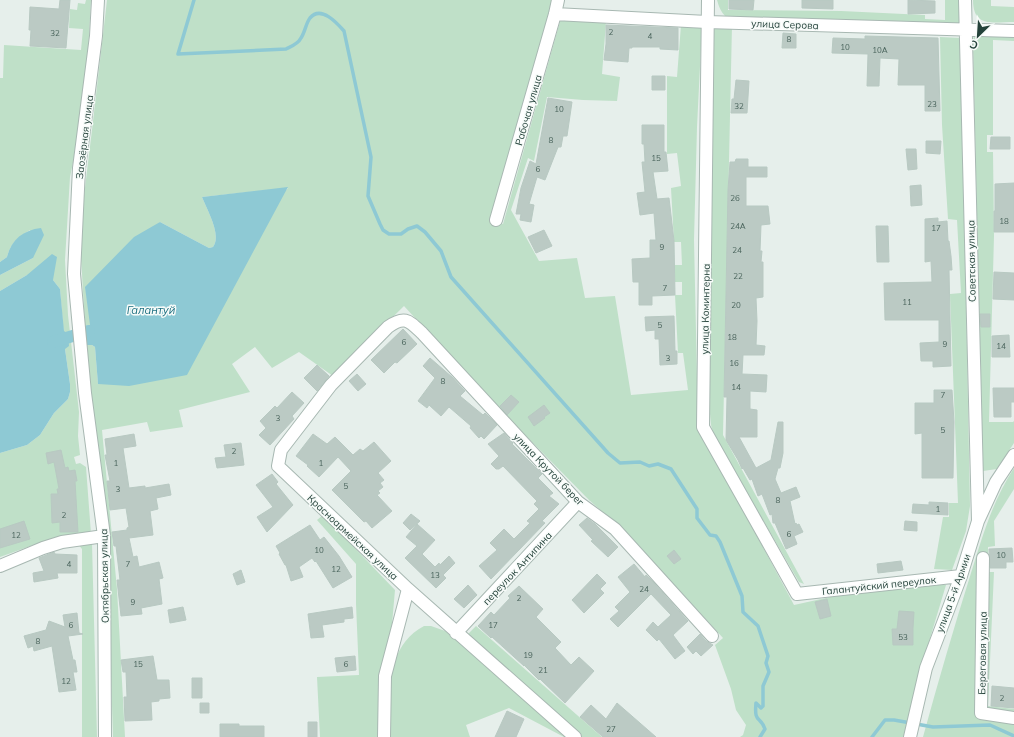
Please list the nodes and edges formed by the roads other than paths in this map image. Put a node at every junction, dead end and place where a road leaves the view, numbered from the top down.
1 (98, 0) edge
2 (558, 0) edge
3 (708, 0) edge
4 (965, 0) edge
5 (555, 14) junction
6 (707, 22) junction
7 (965, 30) junction
8 (1014, 31) edge
9 (496, 220) dead end
10 (403, 320) joint
11 (85, 393) joint
12 (1014, 455) edge
13 (578, 502) junction
14 (978, 521) junction
15 (104, 536) junction
16 (983, 558) dead end
17 (0, 566) edge
18 (961, 576) junction
19 (408, 589) junction
20 (797, 594) joint
21 (456, 633) junction
22 (712, 636) dead end
23 (1014, 718) edge
24 (105, 737) edge
25 (384, 737) edge
26 (575, 737) edge
27 (910, 737) edge

1 - 11 street, Заозёрная улица
2 - 5 street, Рабочая улица
3 - 6 street, улица Коминтерна
4 - 7 street, Советская улица
5 - 6 street, улица Серова
5 - 9 street, Рабочая улица
6 - 7 street, улица Серова
6 - 20 street, улица Коминтерна
7 - 8 street, улица Серова
7 - 14 street, Советская улица
10 - 13 street, улица Крутой берег
10 - 19 street, Красноармейская улица
11 - 15 street, Октябрьская улица
12 - 14 street, улица 5-й Армии
13 - 21 street, переулок Антипина
13 - 22 street, улица Крутой берег
14 - 18 street, улица 5-й Армии
15 - 17 street
15 - 24 street, Октябрьская улица
16 - 23 street, Береговая улица
18 - 20 street, Галантуйский переулок
18 - 27 street, улица 5-й Армии
19 - 21 street, Красноармейская улица
19 - 25 street
21 - 26 street, Красноармейская улица

